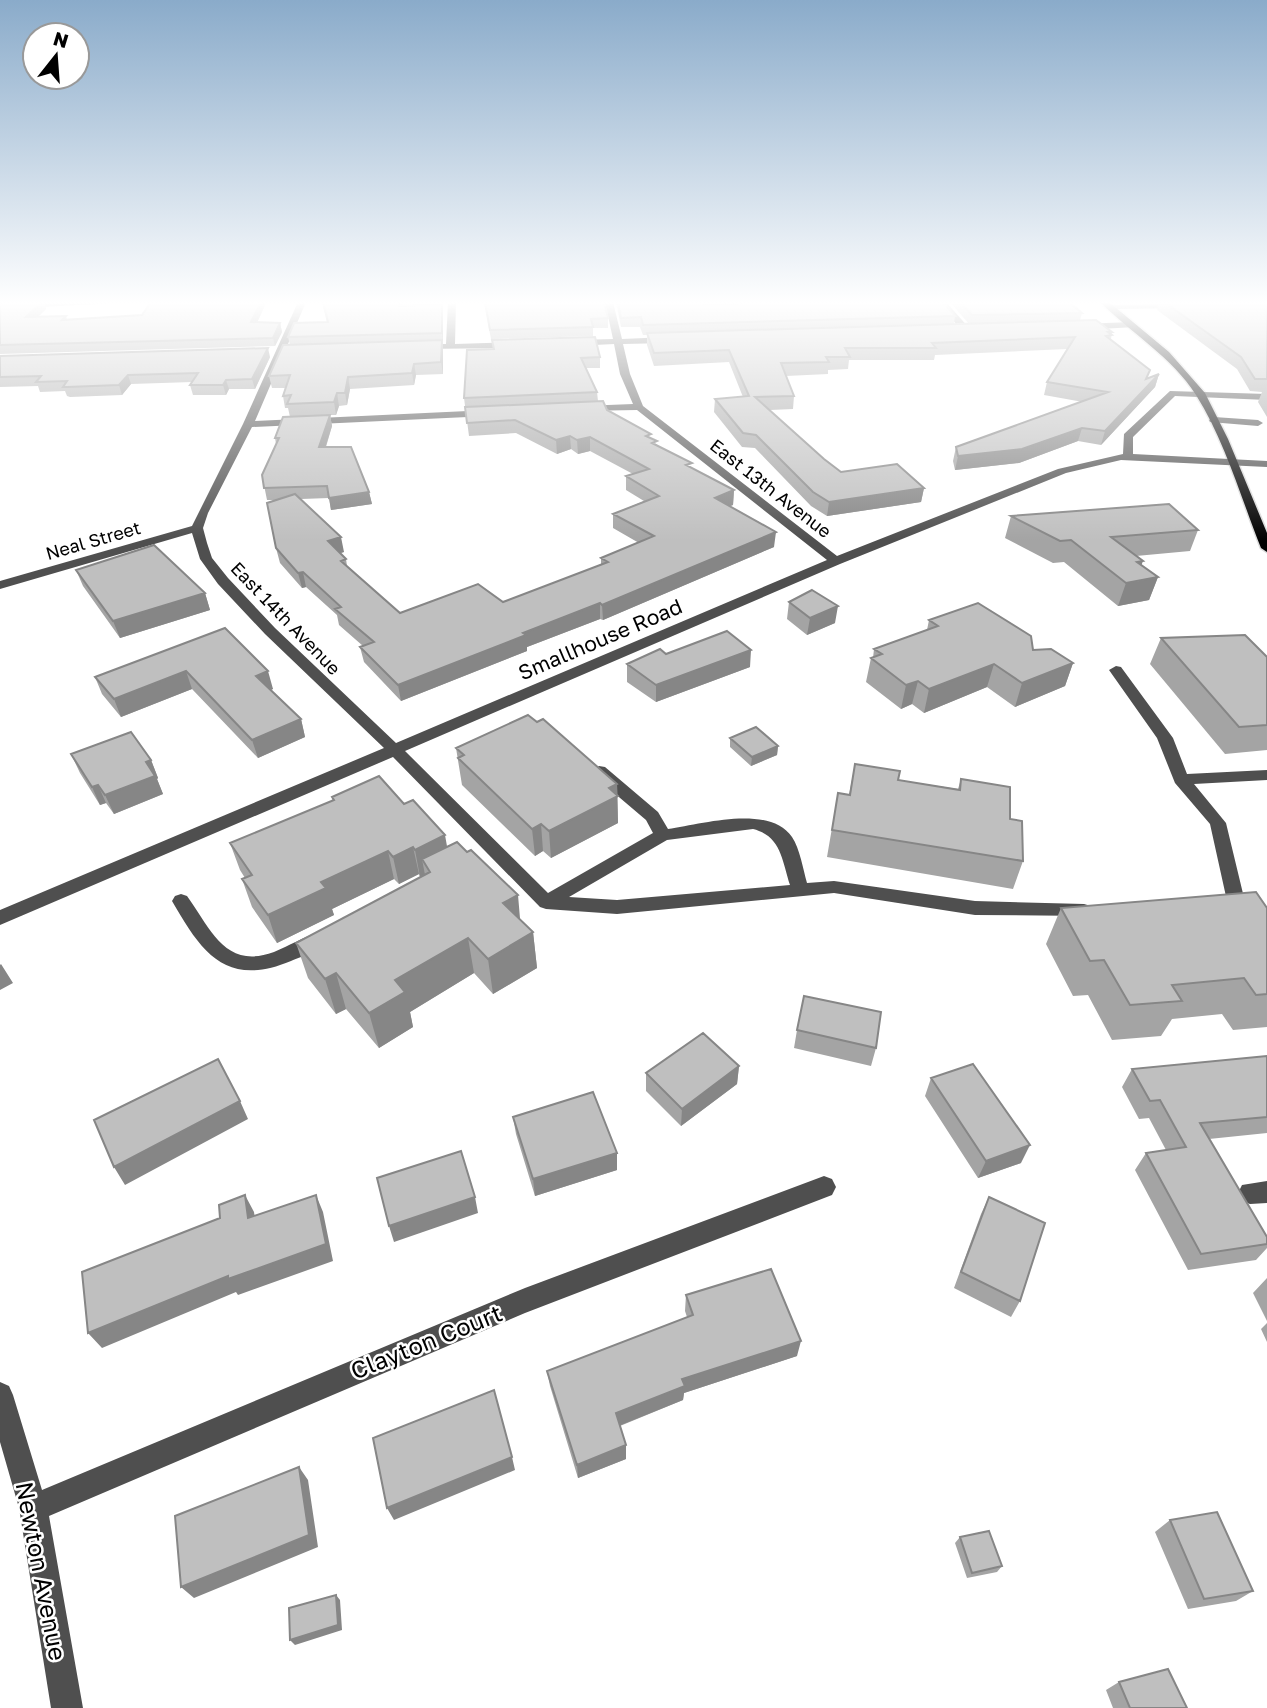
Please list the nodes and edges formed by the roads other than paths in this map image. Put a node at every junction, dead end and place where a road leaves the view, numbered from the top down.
1 (270, 382) edge
2 (628, 382) edge
3 (1191, 382) edge
4 (1200, 393) junction
5 (1267, 397) edge
6 (639, 407) junction
7 (569, 410) edge
8 (500, 412) edge
9 (1253, 412) edge
10 (1214, 420) junction
11 (248, 424) junction
12 (1128, 458) junction
13 (1231, 463) junction
14 (1267, 464) edge
15 (197, 528) junction
16 (1267, 548) edge
17 (836, 561) junction
18 (0, 585) edge
19 (1116, 670) dead end
20 (394, 750) junction
21 (588, 762) edge
22 (1267, 775) edge
23 (1181, 779) junction
24 (663, 835) junction
25 (800, 890) junction
26 (181, 901) dead end
27 (546, 902) junction
28 (1210, 910) edge
29 (1100, 911) edge
30 (0, 918) edge
31 (336, 930) edge
32 (824, 1187) dead end
33 (0, 1395) edge
34 (33, 1508) junction
35 (67, 1708) edge

1 - 11 street
2 - 6 street, East 13th Avenue
3 - 4 main road
4 - 9 street
4 - 10 main road
4 - 12 street
5 - 9 street
6 - 7 street
6 - 17 street, East 13th Avenue
8 - 11 street
9 - 10 street
10 - 13 main road
11 - 15 street
12 - 13 street, Smallhouse Road
12 - 17 street, Smallhouse Road
13 - 14 street, Smallhouse Road
13 - 16 main road
15 - 18 street, Neal Street
15 - 20 street, East 14th Avenue
17 - 20 street, Smallhouse Road
19 - 23 street
20 - 27 street, East 14th Avenue
20 - 30 street, Smallhouse Road
21 - 24 street
22 - 23 street
23 - 28 street
24 - 25 street
24 - 27 street
25 - 27 street
25 - 29 street
26 - 31 street
32 - 34 street, Clayton Court
33 - 34 street, Newton Avenue
34 - 35 street, Newton Avenue

